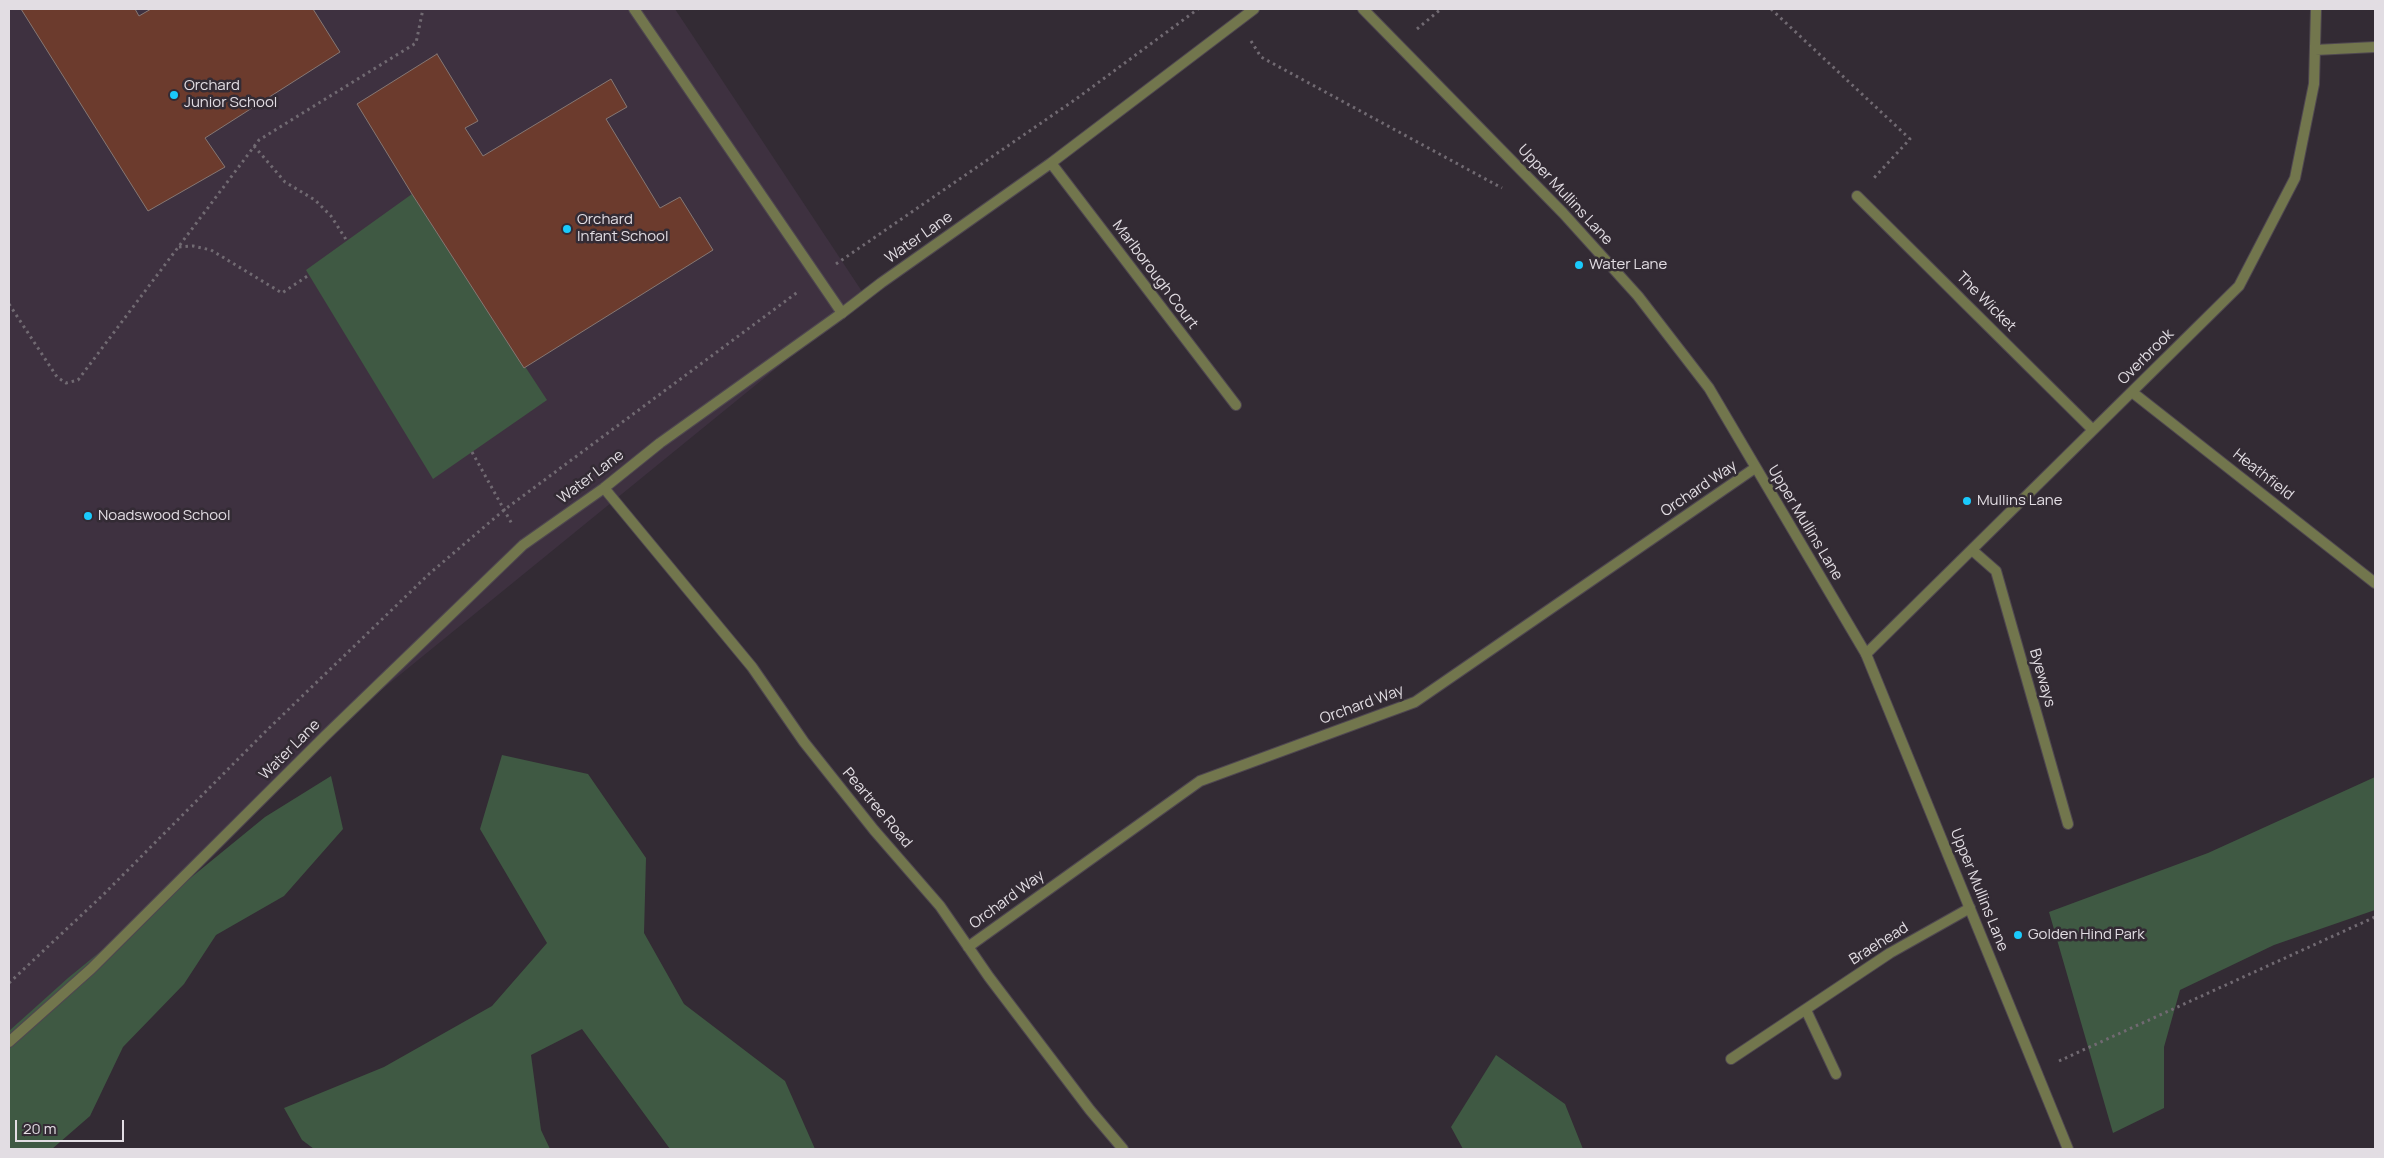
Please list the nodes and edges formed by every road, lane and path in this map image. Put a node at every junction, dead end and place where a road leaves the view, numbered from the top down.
1 (423, 9) edge
2 (634, 9) edge
3 (1254, 9) edge
4 (1363, 9) edge
5 (1441, 9) edge
6 (1771, 9) edge
7 (2316, 9) edge
8 (1237, 21) junction
9 (1400, 44) junction
10 (2375, 46) edge
11 (2315, 50) junction
12 (254, 146) junction
13 (1051, 163) junction
14 (1504, 188) dead end
15 (1857, 196) joint
16 (347, 241) dead end
17 (179, 247) junction
18 (309, 274) dead end
19 (9, 304) edge
20 (842, 313) junction
21 (2132, 392) junction
22 (1236, 405) dead end
23 (2094, 430) junction
24 (472, 452) dead end
25 (1755, 468) junction
26 (604, 488) junction
27 (523, 545) junction
28 (1972, 550) junction
29 (2375, 582) edge
30 (1866, 654) junction
31 (2068, 824) dead end
32 (1970, 908) junction
33 (2375, 917) edge
34 (968, 947) junction
35 (1806, 1010) junction
36 (9, 1042) edge
37 (1731, 1059) dead end
38 (2038, 1071) junction
39 (1836, 1074) dead end
40 (1123, 1149) edge
41 (2068, 1149) edge

1 - 12 path
2 - 20 street
3 - 8 street, Water Lane
4 - 9 street, Upper Mullins Lane
5 - 9 path
6 - 15 path
7 - 11 street, Overbrook
8 - 13 street, Water Lane
8 - 14 path
9 - 25 street, Upper Mullins Lane
10 - 11 street
11 - 21 street, Overbrook
12 - 16 path
12 - 17 path
13 - 20 street, Water Lane
13 - 22 street, Marlborough Court
15 - 23 street, The Wicket
17 - 18 path
17 - 19 path
20 - 26 street, Water Lane
21 - 23 street, Overbrook
21 - 29 street, Heathfield
23 - 28 street, Overbrook
24 - 27 path
25 - 30 street, Upper Mullins Lane
25 - 34 street, Orchard Way
26 - 27 street, Water Lane
26 - 34 street, Peartree Road
27 - 36 street, Water Lane
28 - 30 street, Overbrook
28 - 31 street, Byeways
30 - 32 street, Upper Mullins Lane
32 - 35 street, Braehead
32 - 38 street, Upper Mullins Lane
33 - 38 path
34 - 40 street, Peartree Road
35 - 37 street, Braehead
35 - 39 street
38 - 41 street, Upper Mullins Lane

